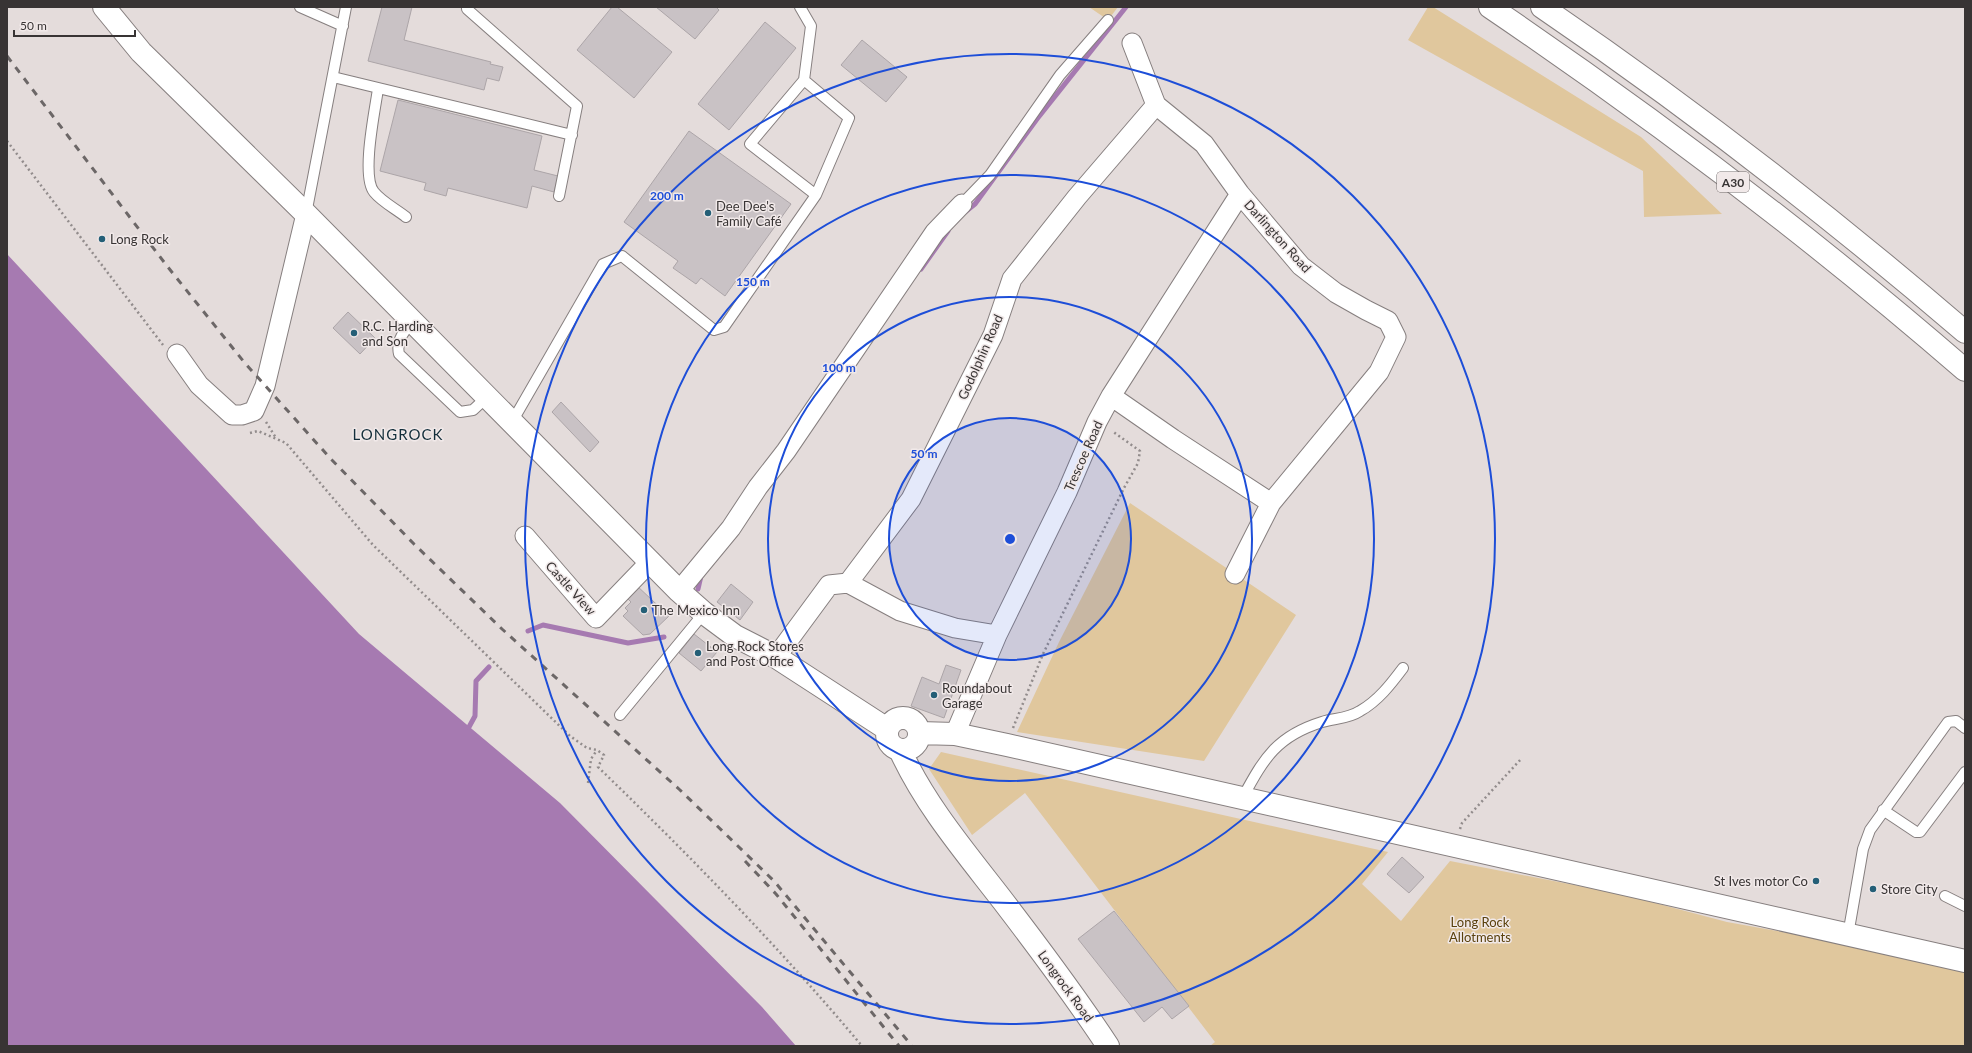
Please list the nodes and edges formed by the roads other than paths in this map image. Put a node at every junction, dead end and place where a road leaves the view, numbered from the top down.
1 (104, 7) edge
2 (300, 7) edge
3 (346, 7) edge
4 (467, 7) edge
5 (800, 7) edge
6 (1490, 7) edge
7 (1542, 7) edge
8 (1108, 20) dead end
9 (343, 26) junction
10 (1132, 43) dead end
11 (333, 77) junction
12 (804, 80) junction
13 (378, 89) junction
14 (1156, 105) junction
15 (572, 135) junction
16 (1240, 194) junction
17 (816, 195) junction
18 (559, 196) dead end
19 (962, 204) joint
20 (306, 214) junction
21 (406, 217) dead end
22 (413, 322) junction
23 (1965, 332) edge
24 (170, 350) road end
25 (1965, 370) edge
26 (1112, 396) junction
27 (487, 397) junction
28 (512, 422) junction
29 (1271, 503) junction
30 (525, 536) dead end
31 (651, 561) junction
32 (1235, 574) dead end
33 (848, 583) junction
34 (679, 591) junction
35 (704, 613) junction
36 (997, 635) junction
37 (776, 658) junction
38 (1403, 668) dead end
39 (620, 715) dead end
40 (1965, 728) edge
41 (887, 729) junction
42 (919, 733) junction
43 (955, 734) junction
44 (900, 750) junction
45 (1965, 772) edge
46 (1243, 797) junction
47 (1883, 810) junction
48 (1945, 896) dead end
49 (1965, 906) edge
50 (1848, 935) junction
51 (1965, 961) edge
52 (1108, 1046) edge

1 - 20 main road
2 - 9 lane
3 - 9 lane
4 - 15 lane
5 - 12 lane
6 - 25 main road, A30
7 - 23 main road, A30
8 - 19 lane
9 - 11 lane
10 - 14 street, Darlington Road
11 - 13 lane
11 - 20 lane
12 - 17 lane
12 - 17 lane
13 - 15 lane
13 - 21 lane
14 - 16 street, Darlington Road
14 - 33 street, Godolphin Road
15 - 18 lane
16 - 26 street, Trescoe Road
16 - 29 street, Darlington Road
17 - 28 lane
19 - 34 street
20 - 22 main road
20 - 24 street
22 - 27 main road
22 - 27 lane
26 - 29 street
26 - 36 street, Trescoe Road
27 - 28 main road
28 - 31 main road
29 - 32 street, Darlington Road
30 - 31 street, Castle View
31 - 34 main road
33 - 36 street
33 - 37 street
34 - 35 main road
35 - 37 main road
35 - 39 lane
36 - 43 street, Trescoe Road
37 - 41 main road
38 - 46 lane
40 - 47 lane
41 - 42 main road
41 - 44 main road
42 - 43 main road
42 - 44 main road
43 - 46 main road
44 - 52 main road, Longrock Road
45 - 47 lane
46 - 50 main road
47 - 50 lane
48 - 49 lane
50 - 51 main road

